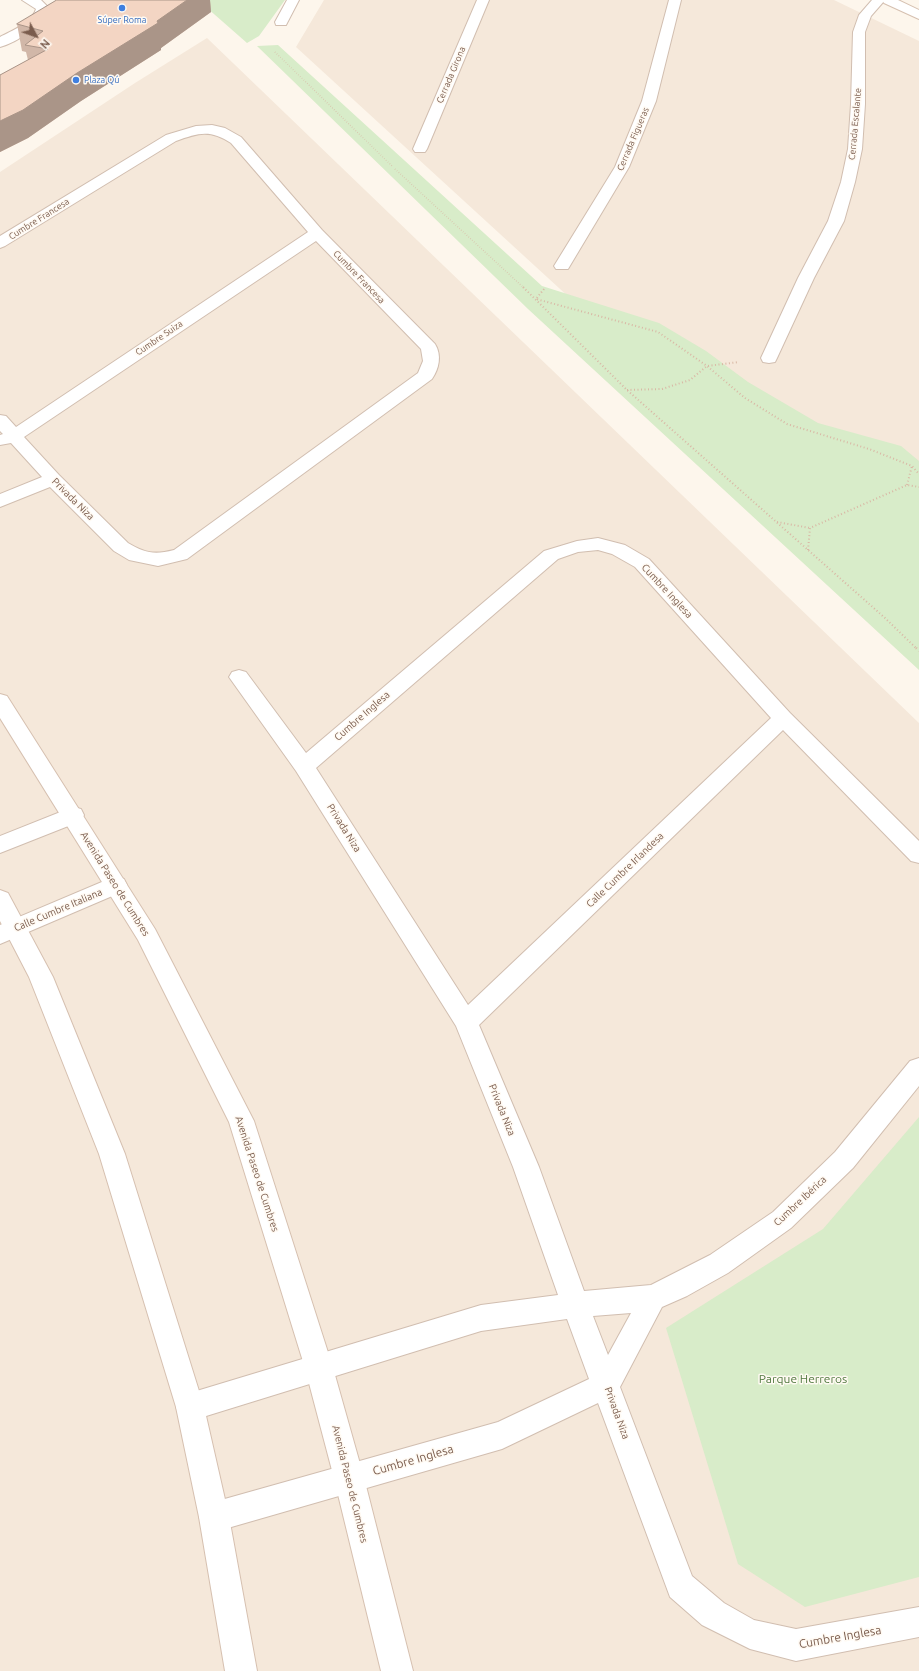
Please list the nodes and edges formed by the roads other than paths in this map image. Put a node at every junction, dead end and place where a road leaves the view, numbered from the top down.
1 (28, 0) edge
2 (293, 0) edge
3 (483, 0) edge
4 (674, 0) edge
5 (879, 0) edge
6 (888, 0) edge
7 (919, 15) edge
8 (281, 22) road end
9 (0, 43) edge
10 (420, 149) dead end
11 (317, 233) junction
12 (0, 243) edge
13 (562, 266) road end
14 (769, 358) road end
15 (0, 420) edge
16 (7, 438) edge
17 (53, 479) junction
18 (0, 501) edge
19 (158, 560) joint
20 (239, 677) dead end
21 (0, 701) edge
22 (783, 718) junction
23 (304, 766) junction
24 (73, 815) junction
25 (0, 845) edge
26 (919, 855) edge
27 (116, 885) junction
28 (0, 899) edge
29 (8, 932) edge
30 (466, 1022) junction
31 (919, 1068) edge
32 (652, 1298) junction
33 (575, 1304) junction
34 (319, 1368) junction
35 (606, 1385) junction
36 (190, 1407) junction
37 (349, 1478) junction
38 (214, 1517) junction
39 (681, 1586) joint
40 (919, 1622) edge
41 (241, 1671) edge
42 (397, 1671) edge

1 - 9 street
2 - 8 street
3 - 10 street, Cerrada Girona
4 - 13 street, Cerrada Figueras
5 - 14 street, Cerrada Escalante
6 - 7 street
11 - 12 street, Cumbre Francesa
11 - 16 street, Cumbre Suiza
11 - 19 street, Cumbre Francesa
15 - 16 street, Privada Niza
16 - 17 street, Privada Niza
17 - 18 street
17 - 19 street, Privada Niza
20 - 23 street, Privada Niza
21 - 24 street, Avenida Paseo de Cumbres
22 - 23 street, Cumbre Inglesa
22 - 26 street, Cumbre Inglesa
22 - 30 street, Calle Cumbre Irlandesa
23 - 30 street, Privada Niza
24 - 25 street
24 - 27 street, Avenida Paseo de Cumbres
27 - 29 street, Calle Cumbre Italiana
27 - 34 street, Avenida Paseo de Cumbres
28 - 29 street
29 - 36 street
30 - 33 street, Privada Niza
31 - 32 street, Cumbre Ibérica
32 - 33 street, Cumbre Ibérica
32 - 35 street
33 - 34 street
33 - 35 street, Privada Niza
34 - 36 street
34 - 37 street, Avenida Paseo de Cumbres
35 - 37 street, Cumbre Inglesa
35 - 39 street, Privada Niza
36 - 38 street
37 - 38 street, Cumbre Inglesa
37 - 42 street, Avenida Paseo de Cumbres
38 - 41 street
39 - 40 street, Cumbre Inglesa

